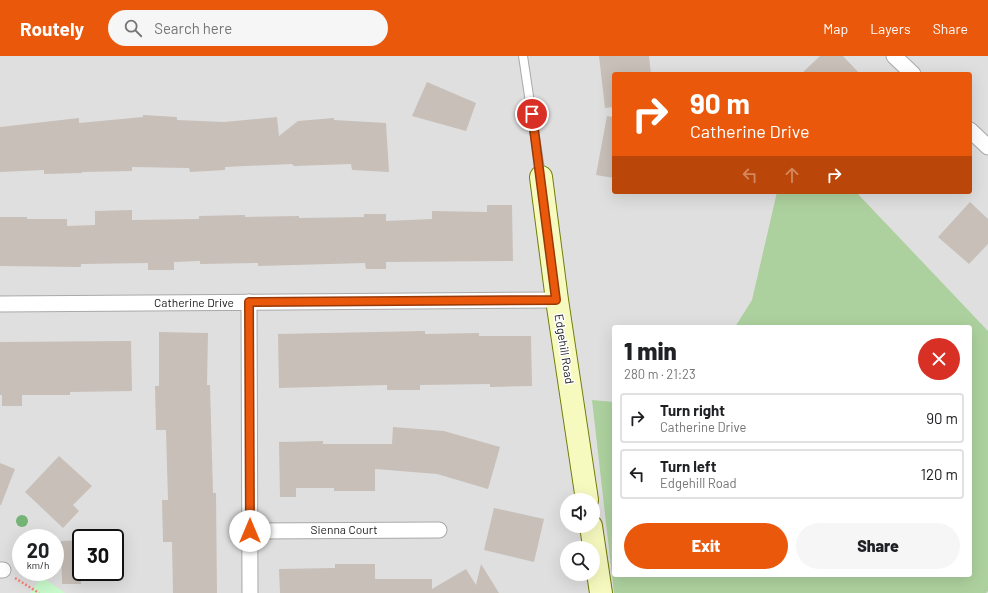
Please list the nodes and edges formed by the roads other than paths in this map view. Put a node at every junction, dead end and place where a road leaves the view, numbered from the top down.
1 (524, 56) edge
2 (894, 56) edge
3 (911, 72) edge
4 (972, 132) edge
5 (988, 147) edge
6 (541, 177) joint
7 (556, 300) junction
8 (249, 302) junction
9 (0, 304) edge
10 (586, 493) edge
11 (439, 530) dead end
12 (250, 531) junction
13 (591, 533) edge
14 (250, 593) edge
15 (601, 593) edge

1 - 6 lane, Edgehill Road
2 - 3 street
4 - 5 street
6 - 7 street, Edgehill Road
7 - 8 street, Catherine Drive
7 - 10 street, Edgehill Road
8 - 9 street, Catherine Drive
8 - 12 street
11 - 12 street, Sienna Court
12 - 14 street
13 - 15 street

